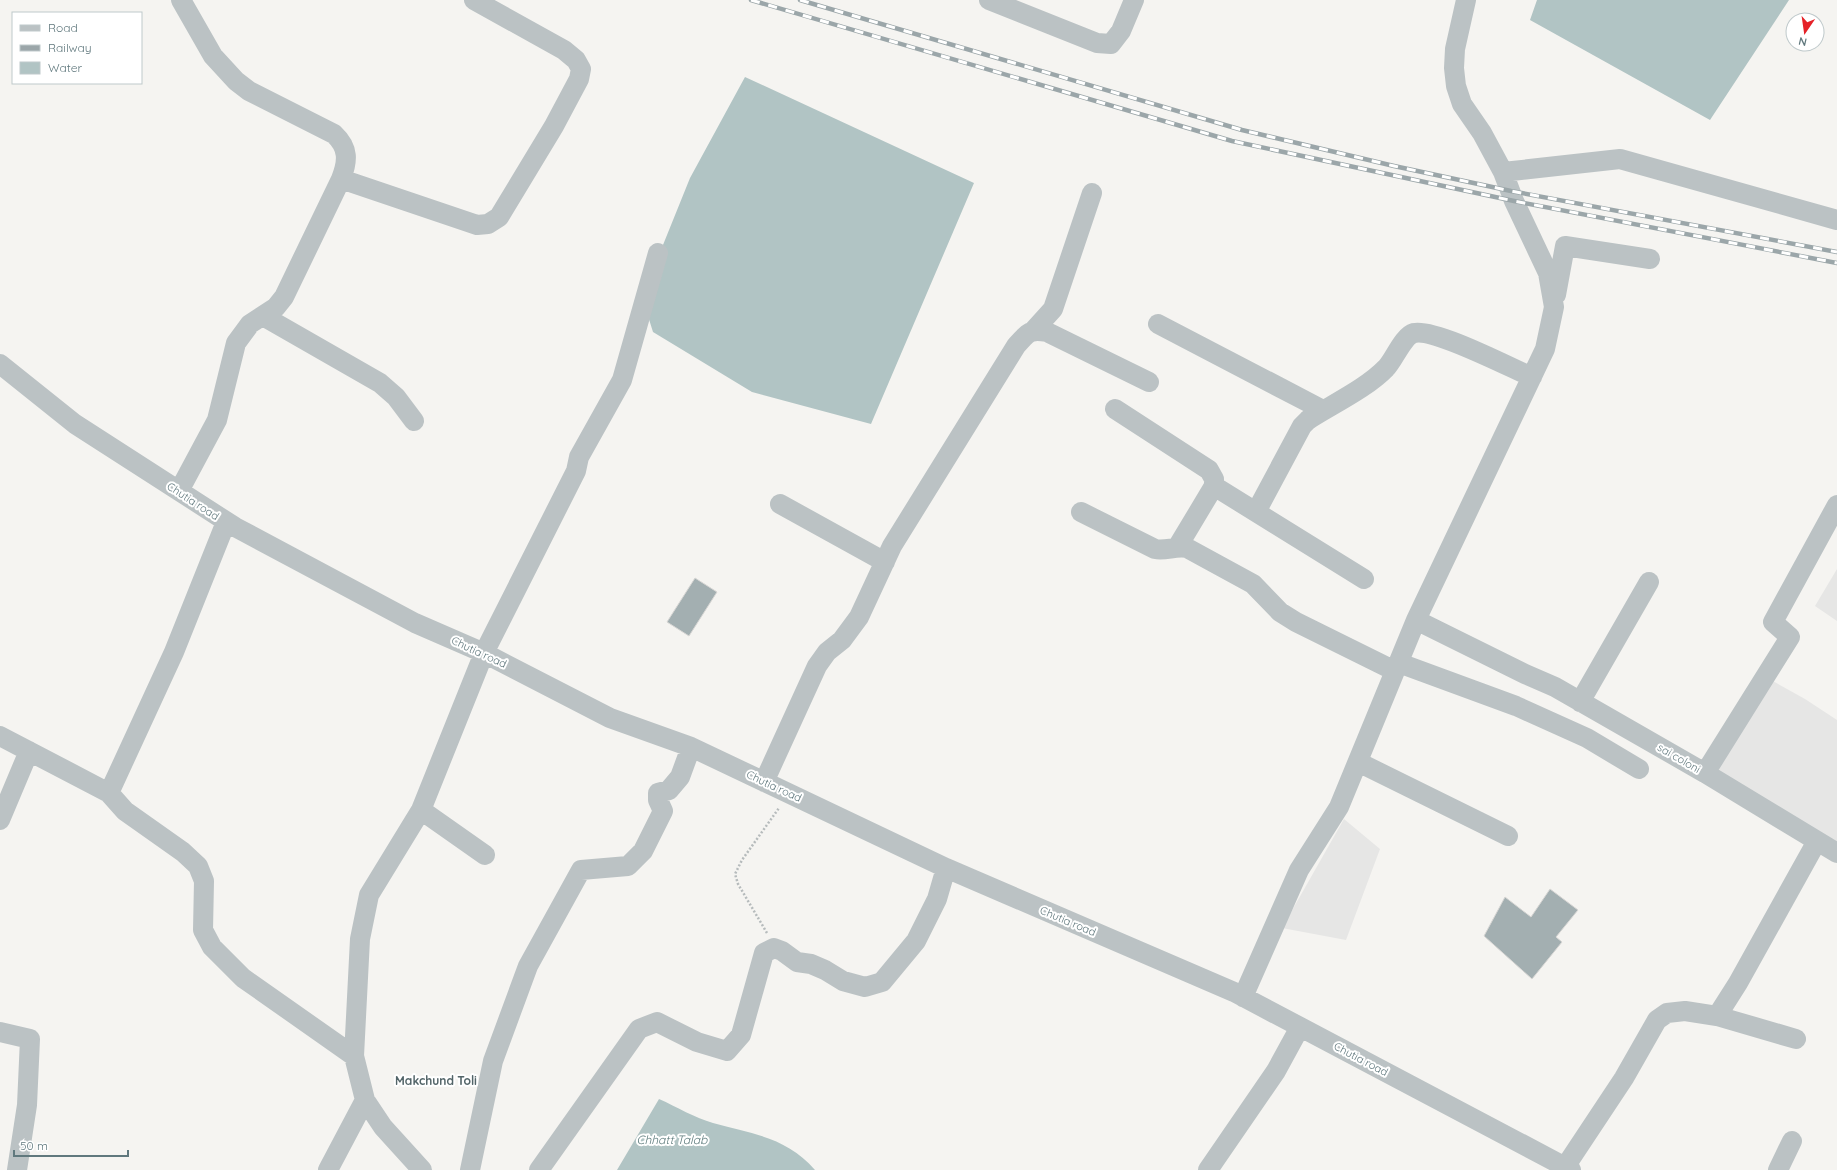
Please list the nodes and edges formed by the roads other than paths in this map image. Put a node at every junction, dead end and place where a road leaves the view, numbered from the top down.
1 (180, 0) edge
2 (474, 0) edge
3 (989, 0) edge
4 (1134, 0) edge
5 (1466, 0) edge
6 (1503, 172) junction
7 (341, 179) junction
8 (1092, 193) dead end
9 (1837, 220) edge
10 (658, 253) dead end
11 (1650, 259) dead end
12 (1554, 307) junction
13 (263, 316) junction
14 (1158, 324) dead end
15 (1034, 330) junction
16 (0, 364) edge
17 (1532, 377) junction
18 (1149, 382) dead end
19 (1115, 409) dead end
20 (1323, 410) junction
21 (414, 421) dead end
22 (1214, 486) junction
23 (179, 491) junction
24 (780, 504) dead end
25 (1837, 505) edge
26 (1081, 512) dead end
27 (1256, 512) junction
28 (226, 522) junction
29 (1178, 546) junction
30 (885, 562) junction
31 (1364, 579) dead end
32 (1650, 582) dead end
33 (1416, 620) junction
34 (484, 653) junction
35 (1397, 667) junction
36 (1580, 702) junction
37 (0, 736) edge
38 (691, 747) junction
39 (29, 751) junction
40 (1358, 762) junction
41 (1639, 769) dead end
42 (1705, 773) junction
43 (764, 782) junction
44 (109, 793) junction
45 (420, 810) junction
46 (0, 820) edge
47 (1508, 836) dead end
48 (1817, 841) junction
49 (1837, 853) edge
50 (485, 855) dead end
51 (946, 868) junction
52 (1243, 997) junction
53 (1717, 1016) junction
54 (1300, 1027) junction
55 (0, 1032) edge
56 (1796, 1039) dead end
57 (354, 1056) junction
58 (365, 1100) junction
59 (1792, 1142) dead end
60 (1568, 1168) edge
61 (17, 1170) edge
62 (328, 1170) edge
63 (422, 1170) edge
64 (470, 1170) edge
65 (538, 1170) edge
66 (1208, 1170) edge
67 (1778, 1170) edge

1 - 7 street
2 - 7 street
3 - 4 street
5 - 6 street
6 - 9 street
6 - 12 street
7 - 13 street
8 - 15 street
10 - 34 street
11 - 12 street
12 - 17 street
13 - 21 street
13 - 23 street
14 - 20 street
15 - 18 street
15 - 30 street
16 - 23 street, Chutia road
17 - 20 street
17 - 33 street
19 - 22 street
20 - 27 street
22 - 27 street
22 - 29 street
23 - 28 street, Chutia road
24 - 30 street
25 - 42 street, sai coloni
26 - 29 street
27 - 31 street
28 - 34 street, Chutia road
28 - 44 street
29 - 35 street
30 - 43 street
32 - 36 street
33 - 35 street
33 - 36 street, sai coloni
34 - 38 street, Chutia road
34 - 45 street
35 - 40 street
35 - 41 street
36 - 42 street, sai coloni
37 - 39 street
38 - 43 street, Chutia road
38 - 64 street
39 - 44 street
39 - 46 street
40 - 47 street
40 - 52 street
42 - 48 street
43 - 51 street, Chutia road
44 - 57 street
45 - 50 street
45 - 57 street
48 - 49 street
48 - 53 street
51 - 52 street, Chutia road
51 - 65 street
52 - 54 street, Chutia road
53 - 56 street
53 - 60 street
54 - 60 street, Chutia road
54 - 66 street
55 - 61 street
57 - 58 street
58 - 62 street
58 - 63 street
59 - 67 street

